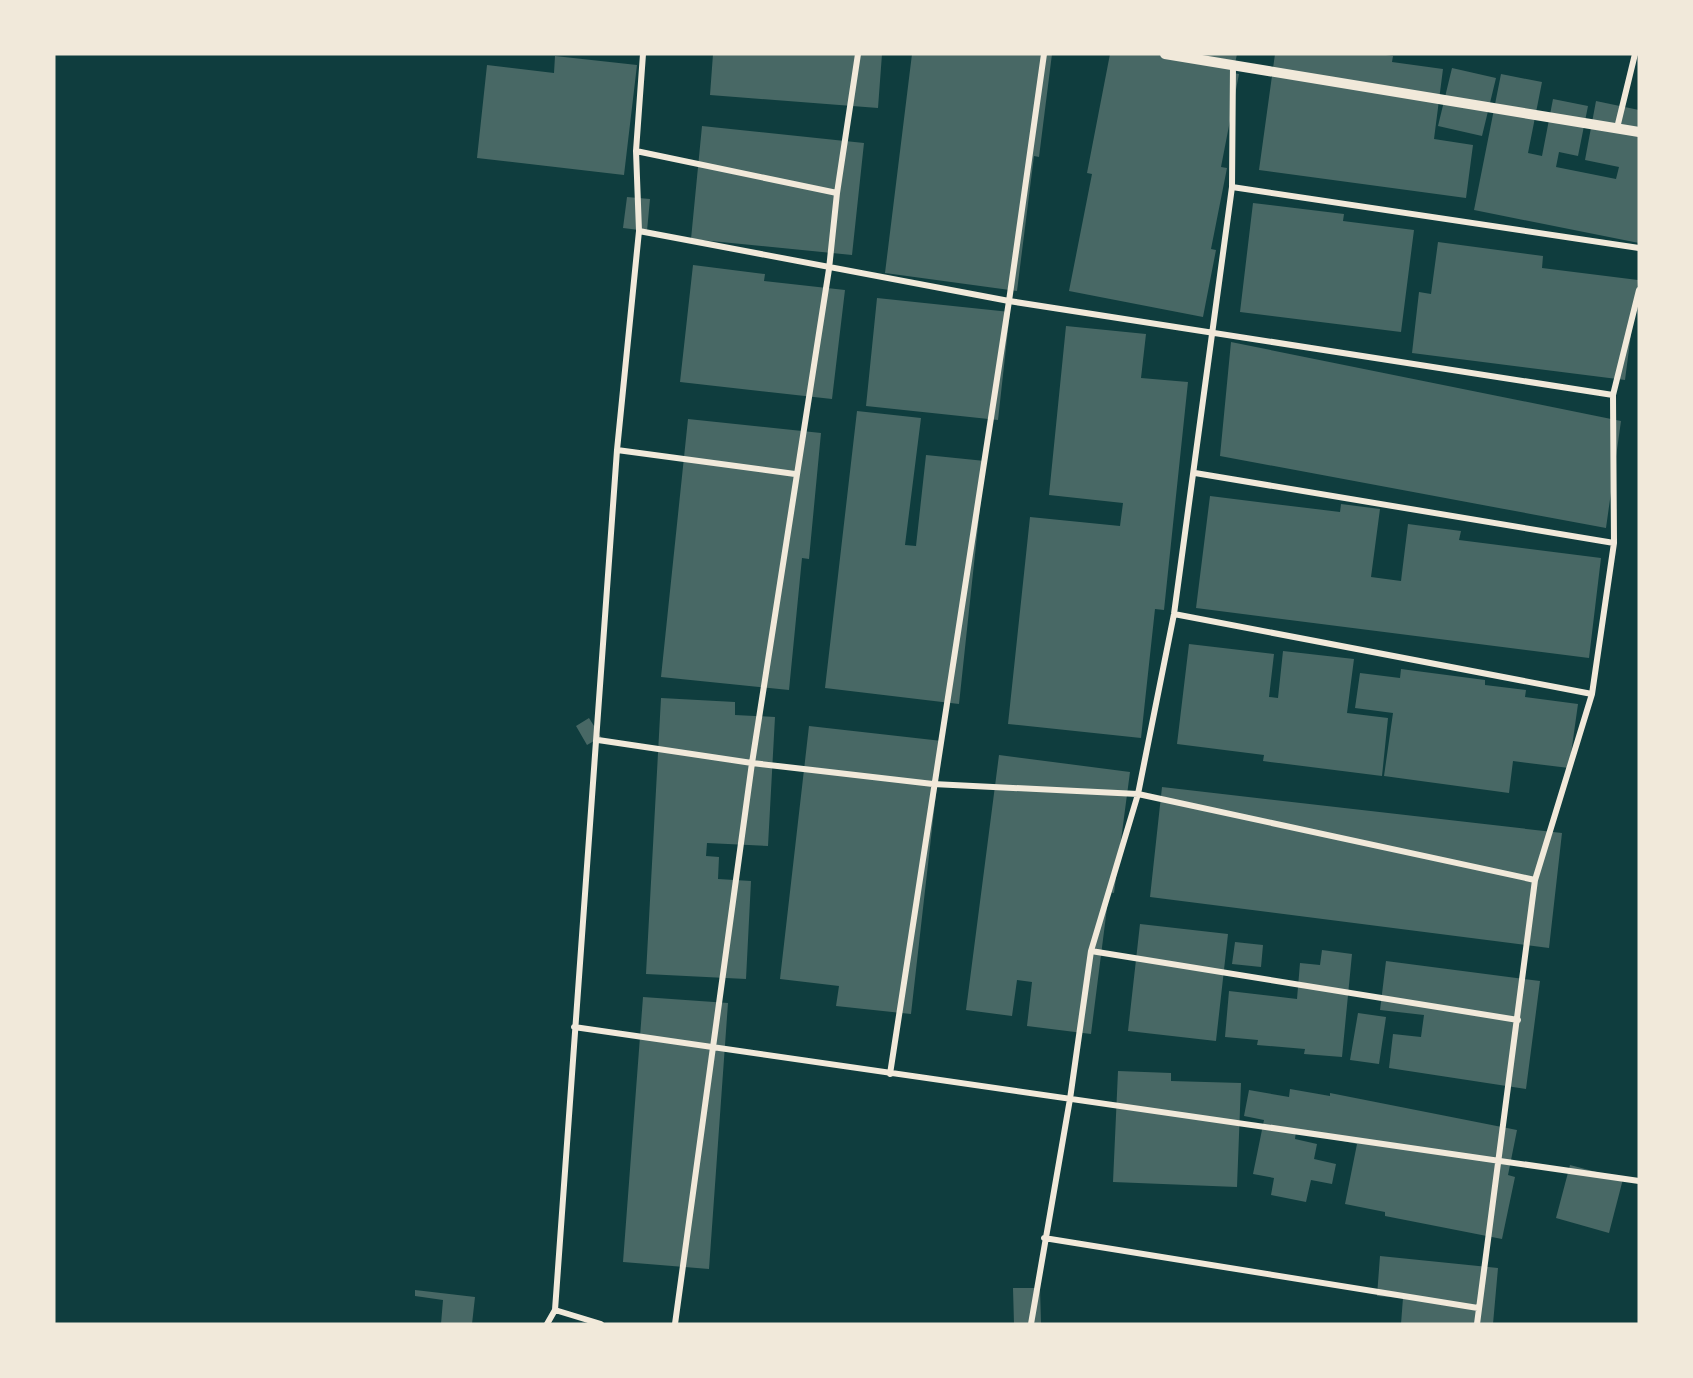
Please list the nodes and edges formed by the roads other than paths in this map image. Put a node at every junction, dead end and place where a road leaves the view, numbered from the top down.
1 (643, 54) edge
2 (858, 54) edge
3 (1044, 54) edge
4 (1165, 54) edge
5 (1635, 54) edge
6 (1233, 65) junction
7 (1617, 128) junction
8 (1639, 132) edge
9 (636, 152) junction
10 (1232, 188) junction
11 (837, 193) junction
12 (639, 231) junction
13 (1639, 248) edge
14 (829, 268) junction
15 (1639, 290) edge
16 (1009, 301) junction
17 (1213, 334) junction
18 (1613, 395) junction
19 (617, 450) junction
20 (1195, 473) junction
21 (795, 474) junction
22 (1614, 543) junction
23 (1174, 614) junction
24 (1592, 694) junction
25 (598, 740) junction
26 (752, 763) junction
27 (933, 784) junction
28 (1138, 794) junction
29 (1535, 880) junction
30 (1091, 951) junction
31 (1518, 1020) junction
32 (574, 1027) junction
33 (715, 1048) junction
34 (890, 1074) junction
35 (1070, 1099) junction
36 (1497, 1159) junction
37 (1639, 1181) edge
38 (1044, 1238) junction
39 (1478, 1308) junction
40 (555, 1310) junction
41 (547, 1324) edge
42 (601, 1324) edge
43 (675, 1324) edge
44 (1030, 1324) edge
45 (1477, 1324) edge

1 - 9 street
2 - 11 street
3 - 16 street
4 - 6 street
5 - 7 street
6 - 7 street
6 - 10 street
7 - 8 street
9 - 11 street
9 - 12 street
10 - 13 street
10 - 17 street
11 - 14 street
12 - 14 street
12 - 19 street
14 - 16 street
14 - 21 street
15 - 18 street
16 - 17 street
16 - 27 street
17 - 18 street
17 - 20 street
18 - 22 street
19 - 21 street
19 - 25 street
20 - 22 street
20 - 23 street
21 - 26 street
22 - 24 street
23 - 24 street
23 - 28 street
24 - 29 street
25 - 26 street
25 - 32 street
26 - 27 street
26 - 33 street
27 - 28 street
27 - 34 street
28 - 29 street
28 - 30 street
29 - 31 street
30 - 31 street
30 - 35 street
31 - 36 street
32 - 33 street
32 - 40 street
33 - 34 street
33 - 43 street
34 - 35 street
35 - 36 street
35 - 38 street
36 - 37 street
36 - 39 street
38 - 39 street
38 - 44 street
39 - 45 street
40 - 41 street
40 - 42 street

